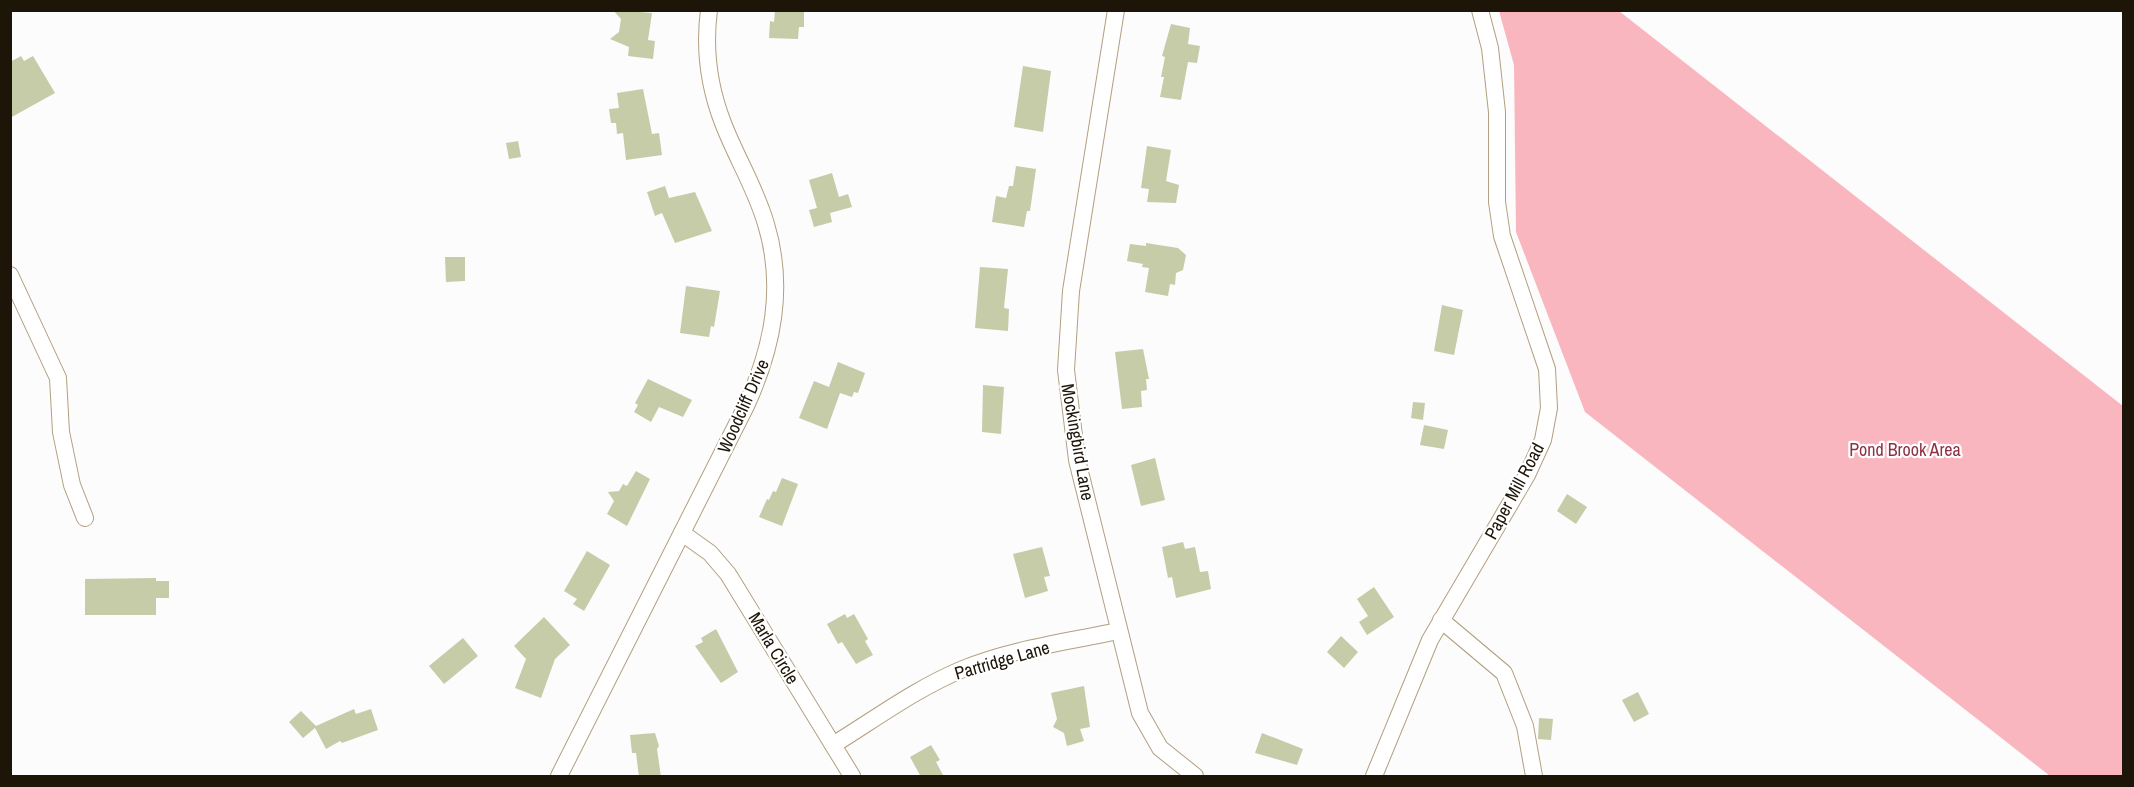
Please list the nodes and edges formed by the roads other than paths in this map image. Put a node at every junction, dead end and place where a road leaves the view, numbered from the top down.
1 (709, 10) edge
2 (1116, 10) edge
3 (1480, 10) edge
4 (10, 275) edge
5 (85, 518) dead end
6 (682, 533) junction
7 (1442, 620) junction
8 (1118, 631) junction
9 (833, 745) junction
10 (559, 777) edge
11 (852, 777) edge
12 (1195, 777) edge
13 (1374, 777) edge
14 (1534, 777) edge

1 - 6 street, Woodcliff Drive
2 - 8 street, Mockingbird Lane
3 - 7 street, Paper Mill Road
4 - 5 street
6 - 9 street, Marla Circle
6 - 10 street, Woodcliff Drive
7 - 13 street, Paper Mill Road
7 - 14 street
8 - 9 street, Partridge Lane
8 - 12 street, Mockingbird Lane
9 - 11 street, Marla Circle

